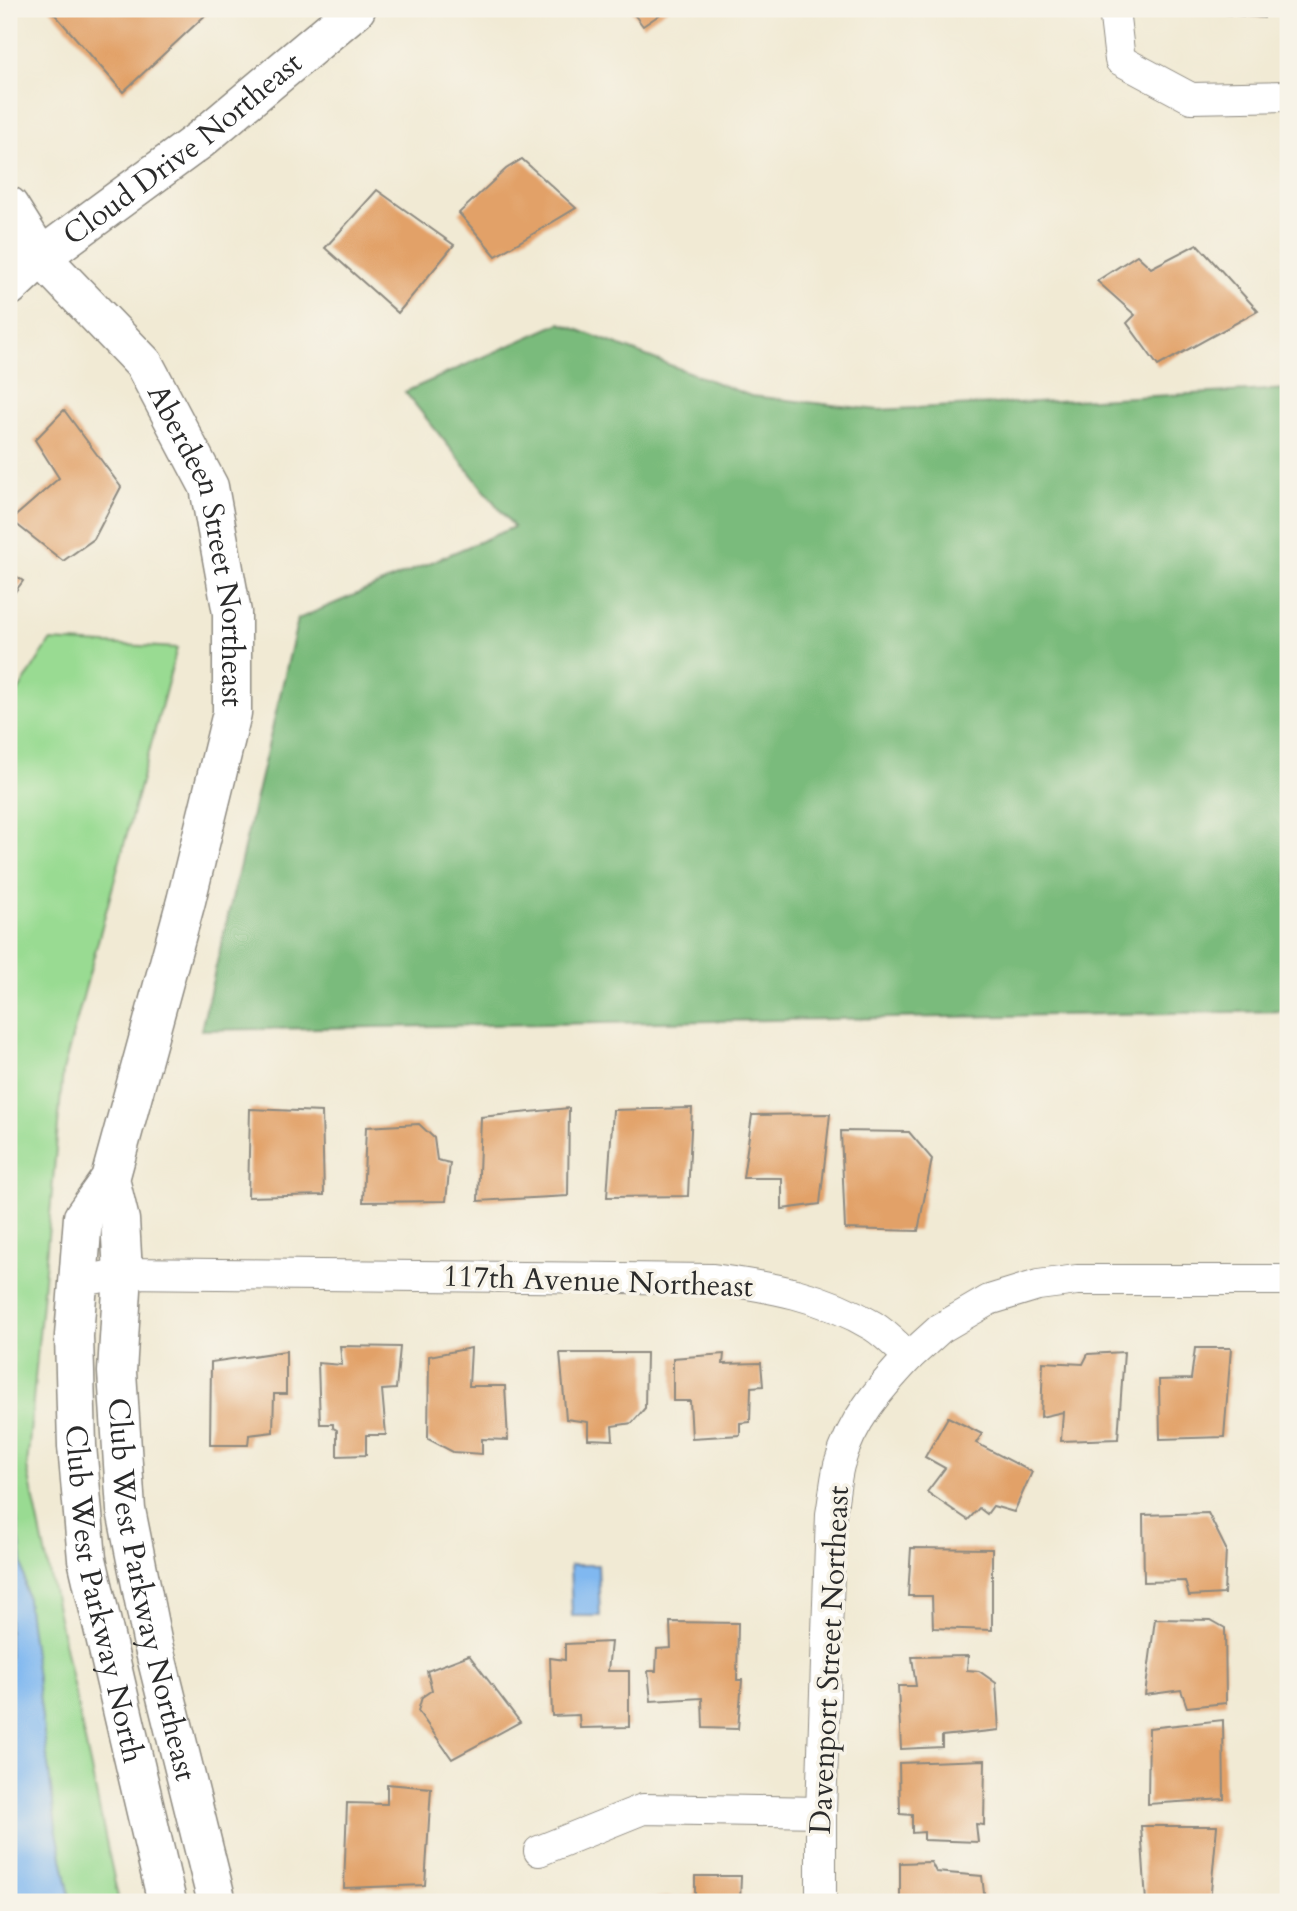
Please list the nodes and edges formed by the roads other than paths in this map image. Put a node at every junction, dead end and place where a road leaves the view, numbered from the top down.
1 (356, 9) edge
2 (1114, 9) edge
3 (1288, 96) edge
4 (9, 206) edge
5 (41, 257) junction
6 (9, 287) edge
7 (110, 1179) junction
8 (123, 1273) junction
9 (1288, 1280) edge
10 (78, 1282) junction
11 (909, 1357) junction
12 (821, 1812) junction
13 (539, 1852) dead end
14 (167, 1902) edge
15 (217, 1902) edge
16 (821, 1902) edge

1 - 5 street, Cloud Drive Northeast
2 - 3 street
4 - 5 street, Aberdeen Street Northeast
5 - 6 street, Cloud Drive Northeast
5 - 7 street, Aberdeen Street Northeast
7 - 8 street, Aberdeen Street Northeast
7 - 10 street, Aberdeen Street Northeast
8 - 10 street, 117th Avenue Northeast
8 - 11 street, 117th Avenue Northeast
8 - 15 street, Club West Parkway Northeast
9 - 11 street
10 - 14 street, Club West Parkway North
11 - 12 street, Davenport Street Northeast
12 - 13 street
12 - 16 street, Davenport Street Northeast

